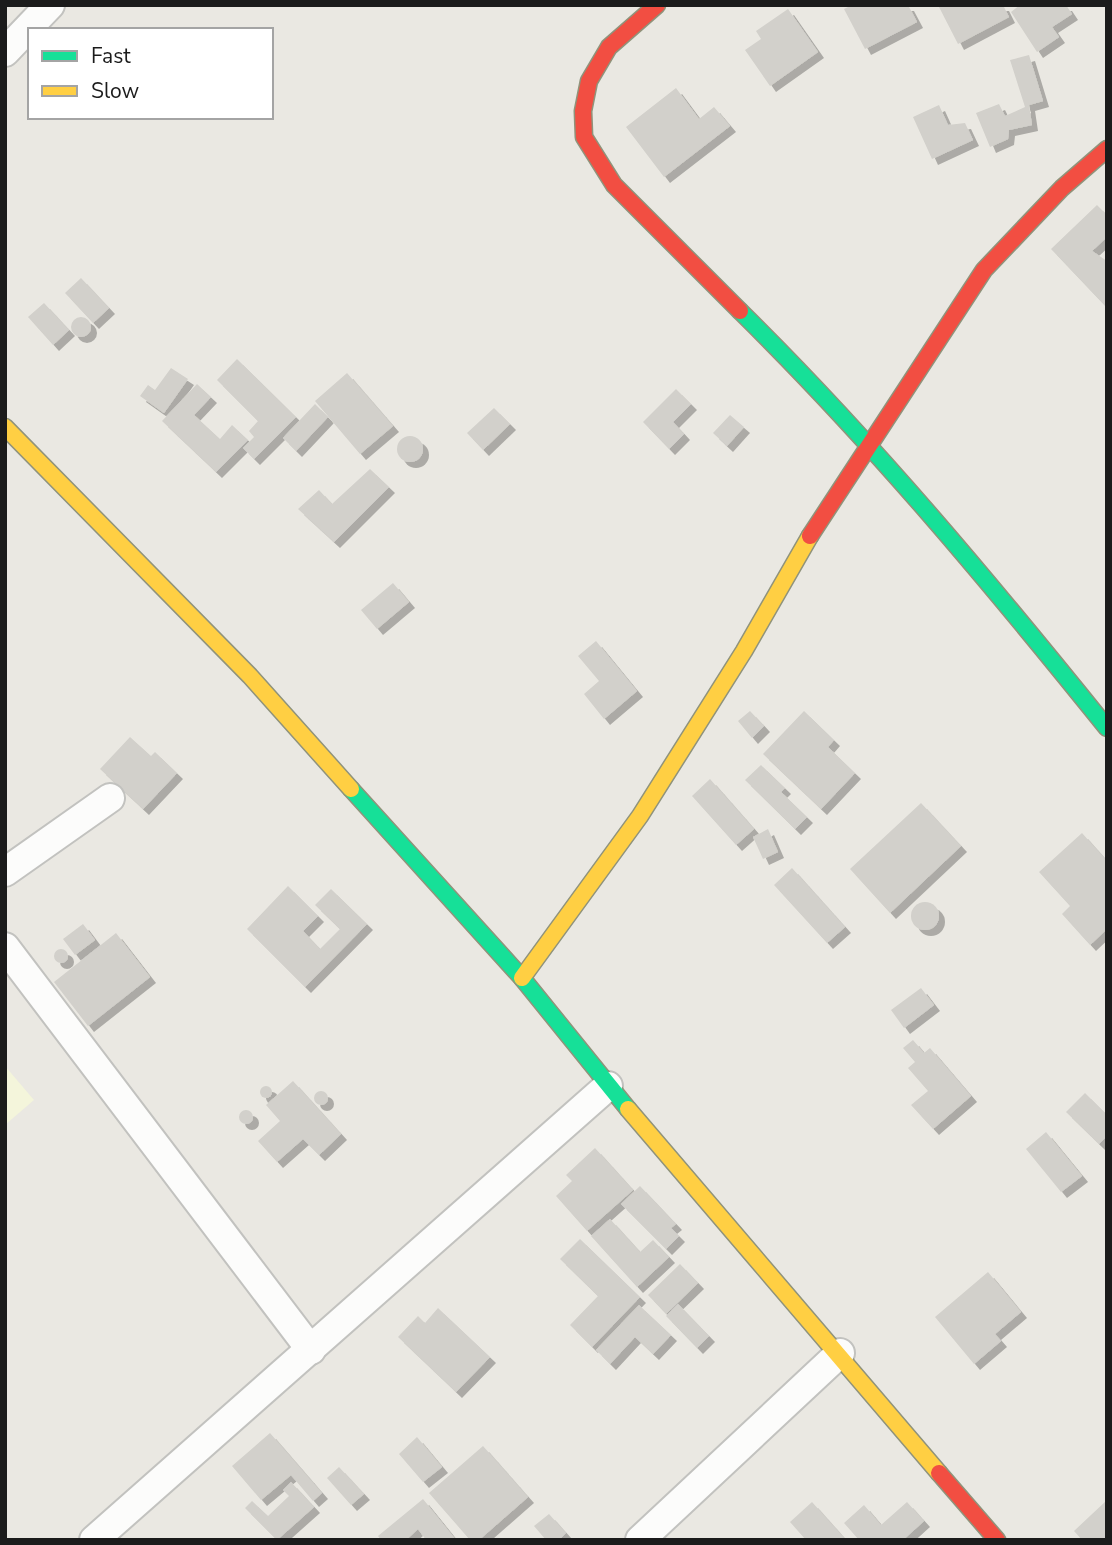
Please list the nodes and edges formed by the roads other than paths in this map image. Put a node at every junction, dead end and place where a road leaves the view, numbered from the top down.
1 (50, 5) edge
2 (657, 5) edge
3 (5, 52) edge
4 (1107, 149) edge
5 (5, 427) edge
6 (866, 447) junction
7 (1107, 728) edge
8 (110, 798) dead end
9 (5, 872) edge
10 (5, 947) edge
11 (522, 978) junction
12 (608, 1086) junction
13 (311, 1350) junction
14 (840, 1353) junction
15 (94, 1540) edge
16 (640, 1540) edge
17 (998, 1540) edge

1 - 3 street
2 - 6 street
4 - 6 street
5 - 11 street
6 - 7 street
6 - 11 street
8 - 9 street
10 - 13 street
11 - 12 street
12 - 13 street
12 - 14 street
13 - 15 street
14 - 16 street
14 - 17 street

